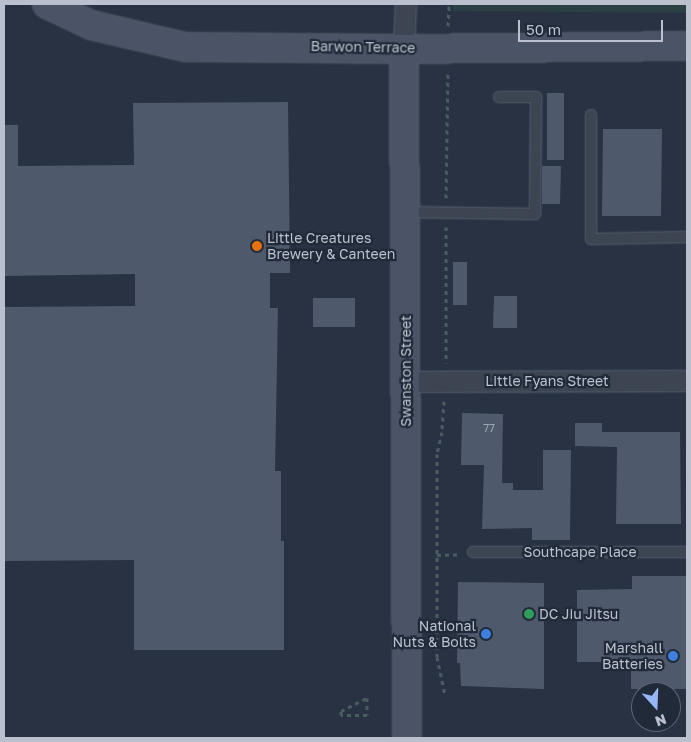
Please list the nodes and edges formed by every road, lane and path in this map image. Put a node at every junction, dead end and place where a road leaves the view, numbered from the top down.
1 (47, 4) edge
2 (406, 4) edge
3 (449, 4) edge
4 (448, 27) dead end
5 (687, 46) edge
6 (404, 49) junction
7 (499, 97) dead end
8 (590, 115) dead end
9 (404, 212) junction
10 (687, 238) edge
11 (687, 381) edge
12 (406, 382) junction
13 (445, 399) dead end
14 (474, 552) dead end
15 (687, 552) edge
16 (462, 554) dead end
17 (437, 555) junction
18 (445, 696) dead end
19 (367, 715) joint
20 (407, 738) edge

1 - 6 street, Barwon Terrace
2 - 6 street, Swanston Street
3 - 4 path
5 - 6 street, Barwon Terrace
6 - 9 street, Swanston Street
7 - 9 lane
8 - 10 lane
9 - 12 street, Swanston Street
11 - 12 street, Little Fyans Street
12 - 20 street, Swanston Street
13 - 17 path
14 - 15 lane, Southcape Place
16 - 17 path
17 - 18 path
19 - 19 path

